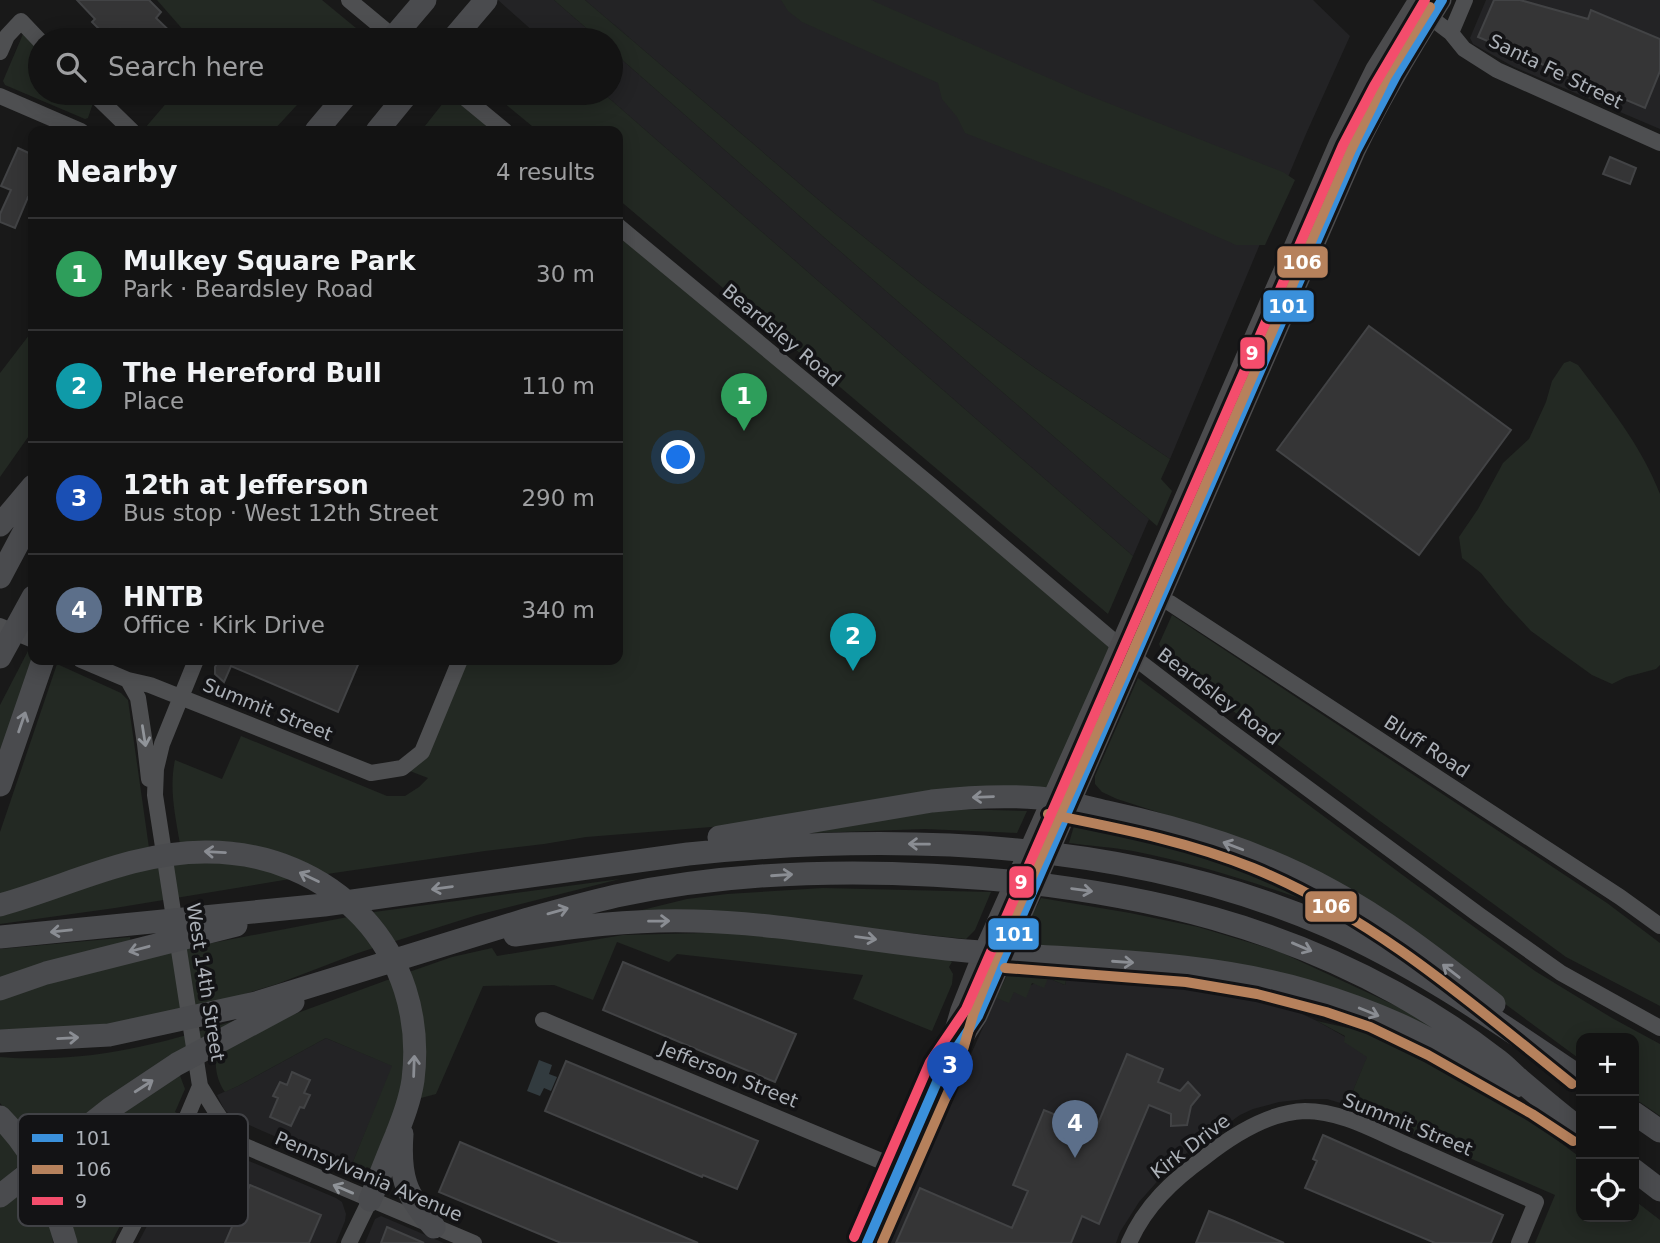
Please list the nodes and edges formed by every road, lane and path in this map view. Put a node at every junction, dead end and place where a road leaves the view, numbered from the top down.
1 (349, 0) edge
2 (425, 0) edge
3 (486, 0) edge
4 (1408, 0) edge
5 (1418, 0) edge
6 (1428, 0) edge
7 (1442, 0) edge
8 (1465, 0) edge
9 (28, 28) edge
10 (383, 28) edge
11 (401, 28) edge
12 (462, 28) edge
13 (1451, 33) junction
14 (0, 52) edge
15 (0, 96) edge
16 (105, 105) edge
17 (338, 105) edge
18 (398, 105) edge
19 (474, 105) edge
20 (383, 123) edge
21 (69, 126) edge
22 (127, 126) edge
23 (320, 126) edge
24 (499, 126) edge
25 (1660, 143) edge
26 (623, 230) edge
27 (28, 492) edge
28 (28, 524) edge
29 (0, 525) edge
30 (0, 577) edge
31 (1170, 603) dead end
32 (28, 606) edge
33 (0, 626) edge
34 (28, 638) edge
35 (1127, 652) junction
36 (0, 657) edge
37 (41, 665) edge
38 (93, 665) edge
39 (194, 665) edge
40 (458, 665) edge
41 (128, 680) junction
42 (181, 697) junction
43 (0, 785) edge
44 (155, 794) junction
45 (1061, 802) junction
46 (510, 879) junction
47 (0, 905) edge
48 (324, 905) junction
49 (1660, 926) edge
50 (0, 937) edge
51 (445, 944) junction
52 (995, 953) junction
53 (336, 979) junction
54 (0, 989) edge
55 (542, 1020) dead end
56 (1660, 1028) edge
57 (0, 1041) edge
58 (1576, 1072) edge
59 (1576, 1073) edge
60 (200, 1086) junction
61 (410, 1097) junction
62 (1559, 1113) junction
63 (103, 1114) edge
64 (188, 1114) edge
65 (218, 1114) edge
66 (1639, 1116) edge
67 (0, 1117) edge
68 (1259, 1123) joint
69 (1576, 1126) edge
70 (1660, 1131) edge
71 (18, 1137) edge
72 (248, 1147) edge
73 (900, 1167) junction
74 (1639, 1174) edge
75 (18, 1182) edge
76 (1660, 1190) edge
77 (0, 1196) edge
78 (370, 1200) junction
79 (61, 1226) edge
80 (133, 1226) edge
81 (433, 1227) junction
82 (66, 1243) edge
83 (124, 1243) edge
84 (349, 1243) edge
85 (474, 1243) edge
86 (867, 1243) edge
87 (1129, 1243) edge
88 (1519, 1243) edge

1 - 10 street
2 - 11 highway
3 - 12 highway
4 - 13 street, Santa Fe Street
5 - 45 main road
6 - 35 street
7 - 45 main road
8 - 13 street
9 - 14 street
13 - 25 street, Santa Fe Street
15 - 21 street
16 - 22 street
17 - 23 highway
18 - 20 highway
19 - 24 street
26 - 35 street, Beardsley Road
27 - 29 highway
28 - 30 highway
31 - 49 street, Bluff Road
32 - 36 highway
33 - 34 street
35 - 56 street, Beardsley Road
43 -> 37 highway
38 - 41 street, Summit Street
39 - 42 street, West 14th Street
40 - 42 street, Summit Street
41 - 42 street, Summit Street
41 -> 44 street, West 14th Street
42 - 44 street, West 14th Street
44 - 60 street, West 14th Street
45 -> 46 highway
45 - 52 main road
45 - 52 main road
58 -> 45 highway
46 -> 48 highway
59 -> 46 highway
61 -> 47 highway
48 -> 50 highway
48 -> 54 highway
51 -> 52 highway
51 - 53 highway
51 -> 62 highway
52 -> 62 highway
52 - 73 main road
57 -> 53 highway
63 -> 53 highway
55 - 73 street, Jefferson Street
60 - 64 street, West 14th Street
60 - 65 street, Pennsylvania Avenue
61 - 78 highway
61 - 81 highway
62 - 69 highway
66 - 70 highway
67 - 71 highway
68 - 87 street, Kirk Drive
68 - 88 street, Summit Street
78 -> 72 street, Pennsylvania Avenue
73 - 86 main road
74 - 76 highway
77 -> 75 highway
78 - 81 street, Pennsylvania Avenue
78 - 84 street
79 - 82 highway
80 - 83 street, West 14th Street
81 - 85 street, Pennsylvania Avenue

